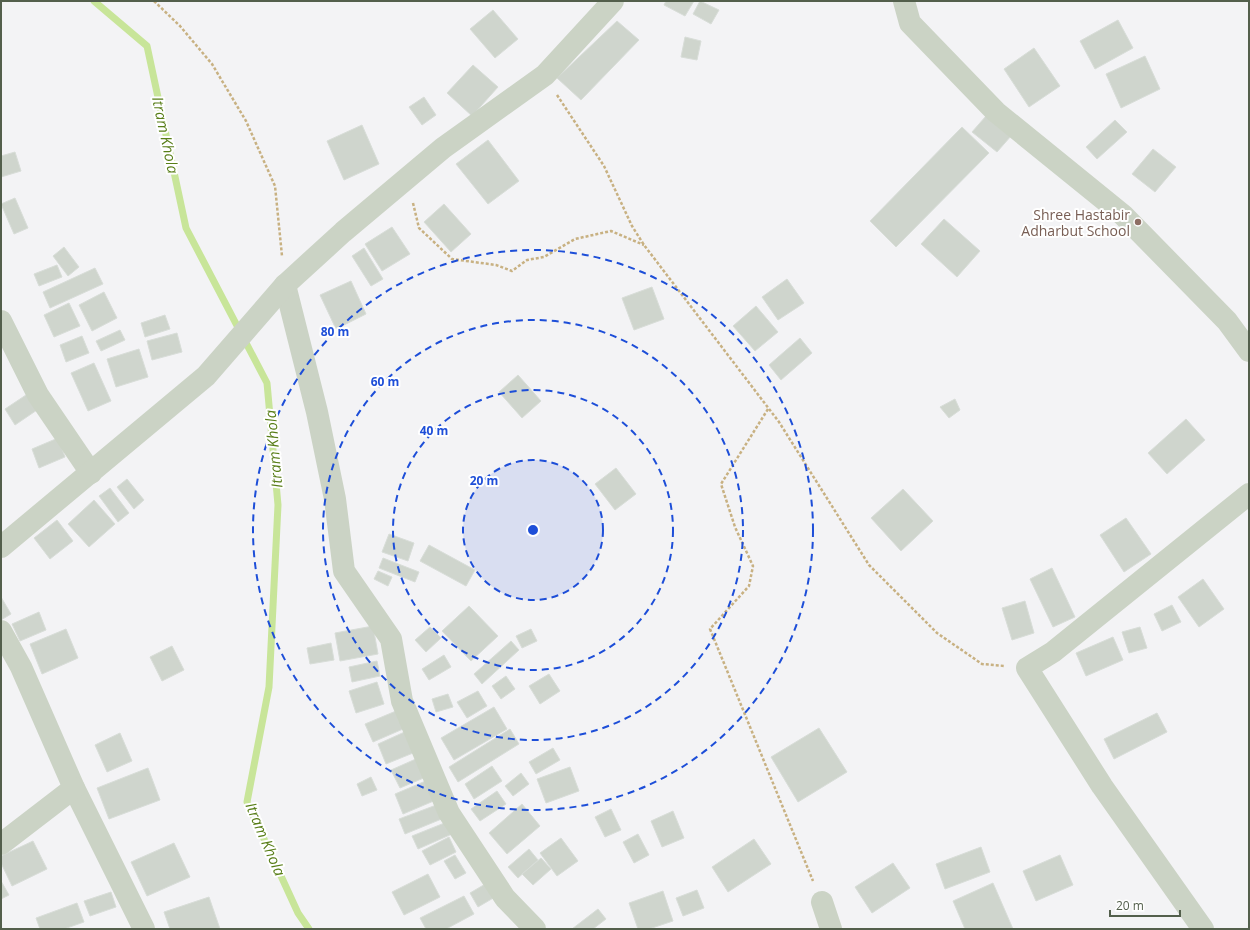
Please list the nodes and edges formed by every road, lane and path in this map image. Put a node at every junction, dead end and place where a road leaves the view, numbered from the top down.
1 (154, 1) edge
2 (613, 1) edge
3 (904, 1) edge
4 (545, 75) junction
5 (419, 228) dead end
6 (644, 245) junction
7 (285, 285) junction
8 (1, 321) edge
9 (1249, 351) edge
10 (768, 409) junction
11 (91, 473) junction
12 (1249, 494) edge
13 (1, 547) edge
14 (1, 631) edge
15 (1027, 668) junction
16 (74, 788) junction
17 (1, 844) edge
18 (822, 902) joint
19 (144, 929) edge
20 (535, 929) edge
21 (832, 929) edge
22 (1203, 929) edge

1 - 7 path
2 - 4 street
3 - 9 street
4 - 6 path
4 - 7 street
5 - 6 path
6 - 10 path
7 - 11 street
7 - 20 street
8 - 11 street
10 - 15 path
10 - 18 path
11 - 13 street
12 - 15 street
14 - 16 street
15 - 22 street
16 - 17 street
16 - 19 street
18 - 21 street

